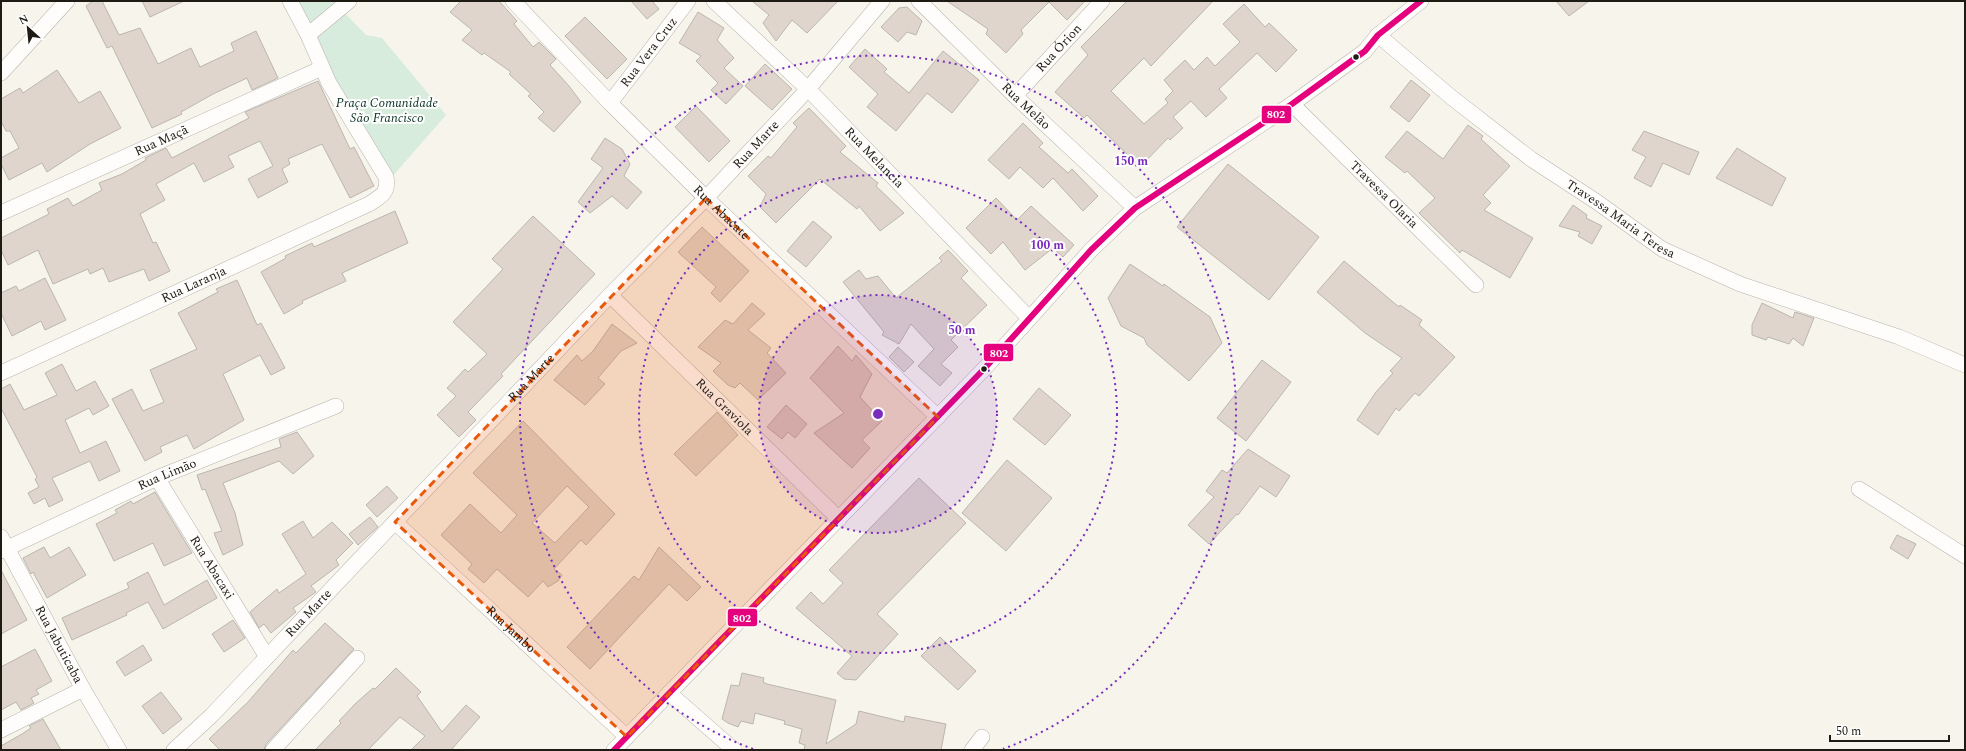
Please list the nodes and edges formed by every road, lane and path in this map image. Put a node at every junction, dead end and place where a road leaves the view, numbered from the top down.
1 (67, 1) edge
2 (290, 1) edge
3 (349, 1) edge
4 (513, 1) edge
5 (688, 1) edge
6 (714, 1) edge
7 (882, 1) edge
8 (918, 1) edge
9 (1102, 1) edge
10 (1421, 1) edge
11 (1378, 35) junction
12 (308, 36) junction
13 (322, 68) junction
14 (1, 73) edge
15 (808, 89) junction
16 (1015, 96) junction
17 (610, 103) junction
18 (1292, 104) junction
19 (706, 198) junction
20 (1135, 208) junction
21 (1, 213) edge
22 (1476, 285) dead end
23 (610, 294) junction
24 (1029, 318) junction
25 (1965, 365) edge
26 (1, 373) edge
27 (336, 406) dead end
28 (938, 417) junction
29 (157, 478) junction
30 (1859, 489) dead end
31 (839, 519) junction
32 (395, 522) junction
33 (3, 545) edge
34 (1965, 556) edge
35 (267, 656) junction
36 (357, 658) dead end
37 (83, 689) junction
38 (669, 693) junction
39 (1, 730) edge
40 (627, 737) junction
41 (982, 737) dead end
42 (119, 750) edge
43 (174, 750) edge
44 (273, 750) edge
45 (614, 750) edge
46 (735, 750) edge
47 (972, 750) edge

1 - 14 street
2 - 12 street
3 - 12 street
4 - 17 street, Rua Abacate
5 - 17 street, Rua Vera Cruz
6 - 15 street, Rua Melancia
7 - 15 street, Rua Marte
8 - 16 street, Rua Melão
9 - 16 street, Rua Órion
10 - 11 street
11 - 18 street
11 - 25 street, Travessa Maria Teresa
12 - 13 street
13 - 21 street, Rua Maçã
13 - 26 street, Rua Laranja
15 - 19 street, Rua Marte
15 - 24 street, Rua Melancia
16 - 20 street, Rua Melão
17 - 19 street, Rua Abacate
18 - 20 street
18 - 22 street, Travessa Olaria
19 - 23 street, Rua Marte
19 - 28 street, Rua Abacate
20 - 24 street
23 - 31 street, Rua Graviola
23 - 32 street, Rua Marte
24 - 28 street
27 - 29 street, Rua Limão
28 - 31 street
29 - 33 street, Rua Limão
29 - 35 street, Rua Abacaxi
30 - 34 street
31 - 38 street
32 - 35 street, Rua Marte
32 - 40 street, Rua Jambo
33 - 37 street, Rua Jabuticaba
35 - 43 street, Rua Marte
36 - 44 street
37 - 39 street
37 - 42 street, Rua Jabuticaba
38 - 40 street
38 - 46 street
40 - 45 street
41 - 47 street

